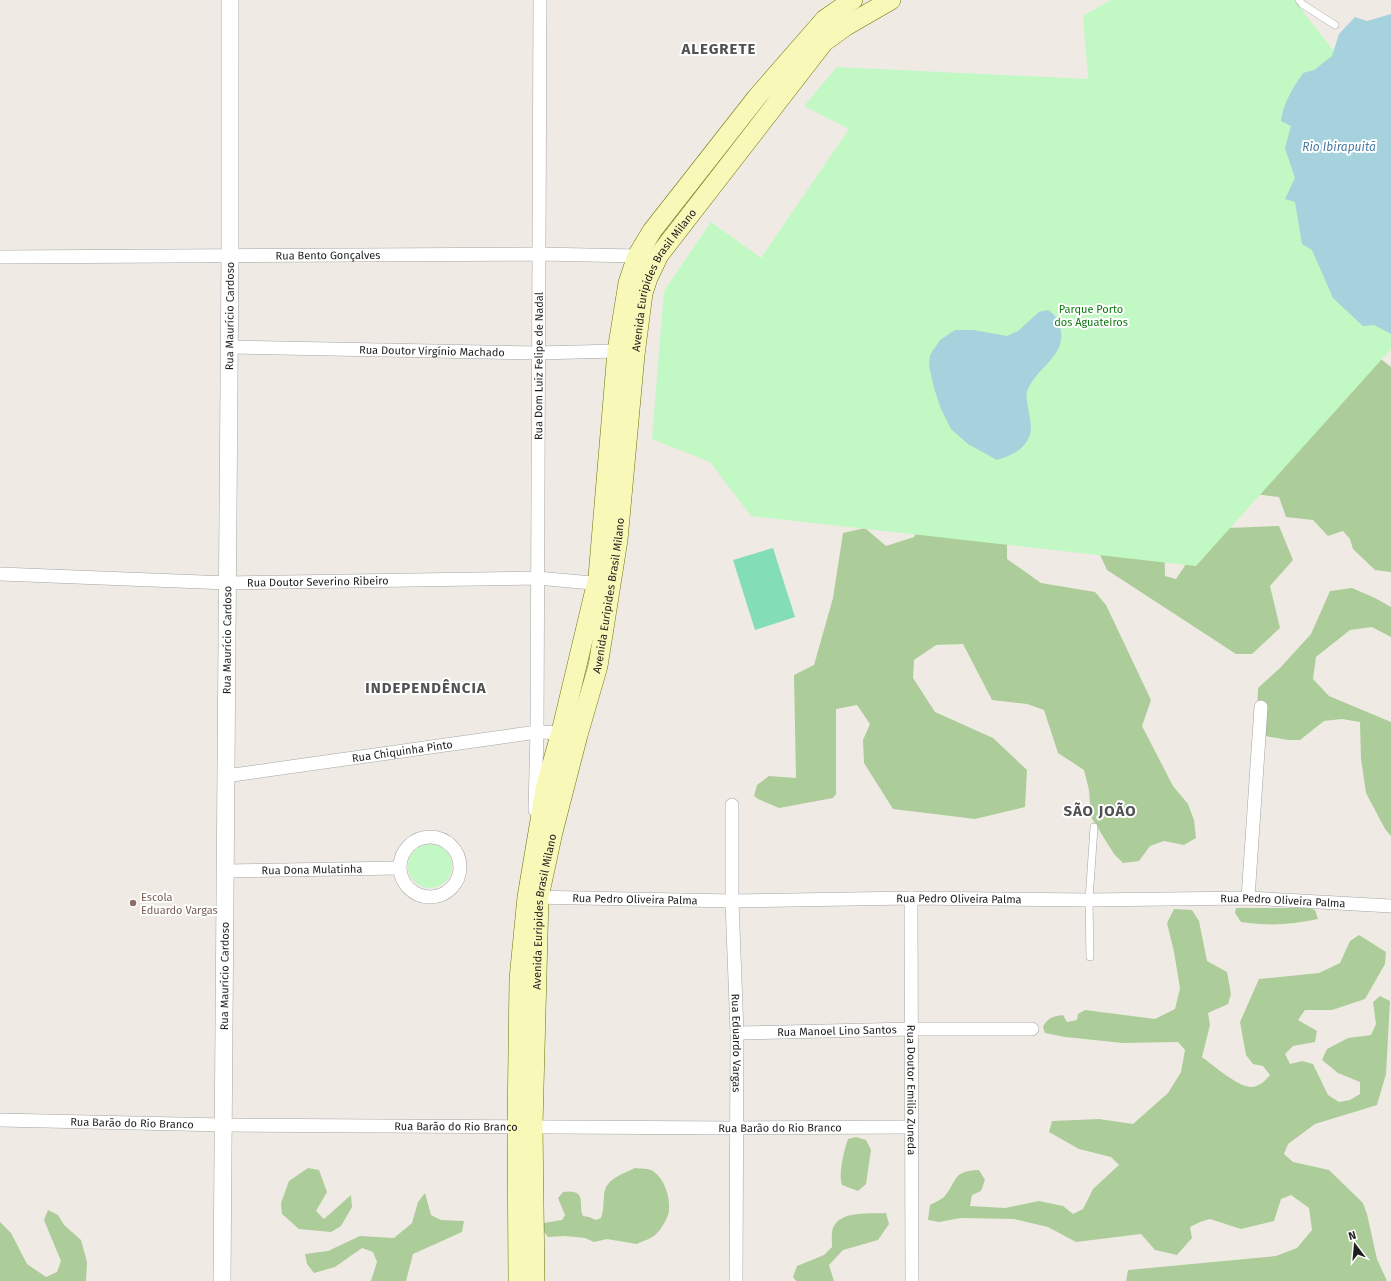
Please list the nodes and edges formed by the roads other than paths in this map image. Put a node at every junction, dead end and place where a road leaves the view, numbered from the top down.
1 (230, 0) edge
2 (540, 0) edge
3 (853, 0) edge
4 (891, 0) edge
5 (1299, 0) edge
6 (1335, 25) dead end
7 (722, 142) junction
8 (737, 154) junction
9 (539, 254) junction
10 (230, 256) junction
11 (0, 257) edge
12 (646, 259) junction
13 (229, 347) junction
14 (538, 353) junction
15 (626, 353) junction
16 (0, 574) edge
17 (537, 578) junction
18 (228, 583) junction
19 (604, 584) junction
20 (1260, 708) dead end
21 (536, 732) junction
22 (569, 733) junction
23 (226, 776) junction
24 (546, 785) junction
25 (563, 792) junction
26 (732, 806) dead end
27 (1094, 827) dead end
28 (533, 862) junction
29 (399, 868) junction
30 (226, 871) junction
31 (533, 897) junction
32 (911, 898) junction
33 (1248, 898) junction
34 (1089, 900) junction
35 (732, 901) junction
36 (1391, 906) edge
37 (1090, 957) dead end
38 (910, 1029) junction
39 (1032, 1029) dead end
40 (737, 1033) junction
41 (0, 1120) edge
42 (224, 1125) junction
43 (525, 1126) junction
44 (736, 1128) junction
45 (911, 1128) junction
46 (222, 1281) edge
47 (518, 1281) edge
48 (535, 1281) edge
49 (736, 1281) edge
50 (912, 1281) edge

1 - 10 street, Rua Maurício Cardoso
2 - 9 street, Rua Dom Luiz Felipe de Nadal
3 - 7 main road, Avenida Euripides Brasil Milano
4 - 8 main road, Avenida Euripides Brasil Milano
5 - 6 lane
7 - 8 main road
7 - 12 main road, Avenida Euripides Brasil Milano
8 - 12 main road, Avenida Euripides Brasil Milano
9 - 10 street, Rua Bento Gonçalves
9 - 12 street, Rua Bento Gonçalves
9 - 14 street, Rua Dom Luiz Felipe de Nadal
10 - 11 street, Rua Bento Gonçalves
10 - 13 street, Rua Maurício Cardoso
12 - 15 main road, Avenida Euripides Brasil Milano
13 - 14 street, Rua Doutor Virgínio Machado
13 - 18 street, Rua Maurício Cardoso
14 - 15 street, Rua Doutor Virgínio Machado
14 - 17 street, Rua Dom Luiz Felipe de Nadal
15 - 19 main road, Avenida Euripides Brasil Milano
16 - 18 street, Rua Doutor Severino Ribeiro
17 - 18 street, Rua Doutor Severino Ribeiro
17 - 19 street, Rua Doutor Severino Ribeiro
17 - 21 street, Rua Dom Luiz Felipe de Nadal
18 - 23 street, Rua Maurício Cardoso
19 - 22 main road, Avenida Euripides Brasil Milano
20 - 33 street
21 - 22 street, Rua Chiquinha Pinto
21 - 23 street, Rua Chiquinha Pinto
21 - 24 street, Rua Dom Luiz Felipe de Nadal
21 - 28 street, Rua Dom Luiz Felipe de Nadal
22 - 24 main road, Avenida Euripides Brasil Milano
22 - 25 main road, Avenida Euripides Brasil Milano
23 - 30 street, Rua Maurício Cardoso
24 - 25 street
24 - 28 main road, Avenida Euripides Brasil Milano
25 - 31 main road, Avenida Euripides Brasil Milano
26 - 35 street, Rua Eduardo Vargas
27 - 34 lane
28 - 31 main road, Avenida Euripides Brasil Milano
29 - 29 street
29 - 30 street, Rua Dona Mulatinha
30 - 42 street, Rua Maurício Cardoso
31 - 35 street, Rua Pedro Oliveira Palma
31 - 43 main road, Avenida Euripides Brasil Milano
32 - 34 street, Rua Pedro Oliveira Palma
32 - 35 street, Rua Pedro Oliveira Palma
32 - 38 street, Rua Doutor Emilio Zuneda
33 - 34 street, Rua Pedro Oliveira Palma
33 - 36 street, Rua Pedro Oliveira Palma
34 - 37 lane
35 - 40 street, Rua Eduardo Vargas
38 - 39 street, Rua Manoel Lino Santos
38 - 40 street, Rua Manoel Lino Santos
38 - 45 street, Rua Doutor Emilio Zuneda
40 - 44 street, Rua Eduardo Vargas
41 - 42 street, Rua Barão do Rio Branco
42 - 43 street, Rua Barão do Rio Branco
42 - 46 street, Rua Maurício Cardoso
43 - 44 street, Rua Barão do Rio Branco
43 - 47 main road, Avenida Euripides Brasil Milano
43 - 48 main road, Avenida Euripides Brasil Milano
44 - 45 street, Rua Barão do Rio Branco
44 - 49 street, Rua Eduardo Vargas
45 - 50 street, Rua Doutor Emilio Zuneda

